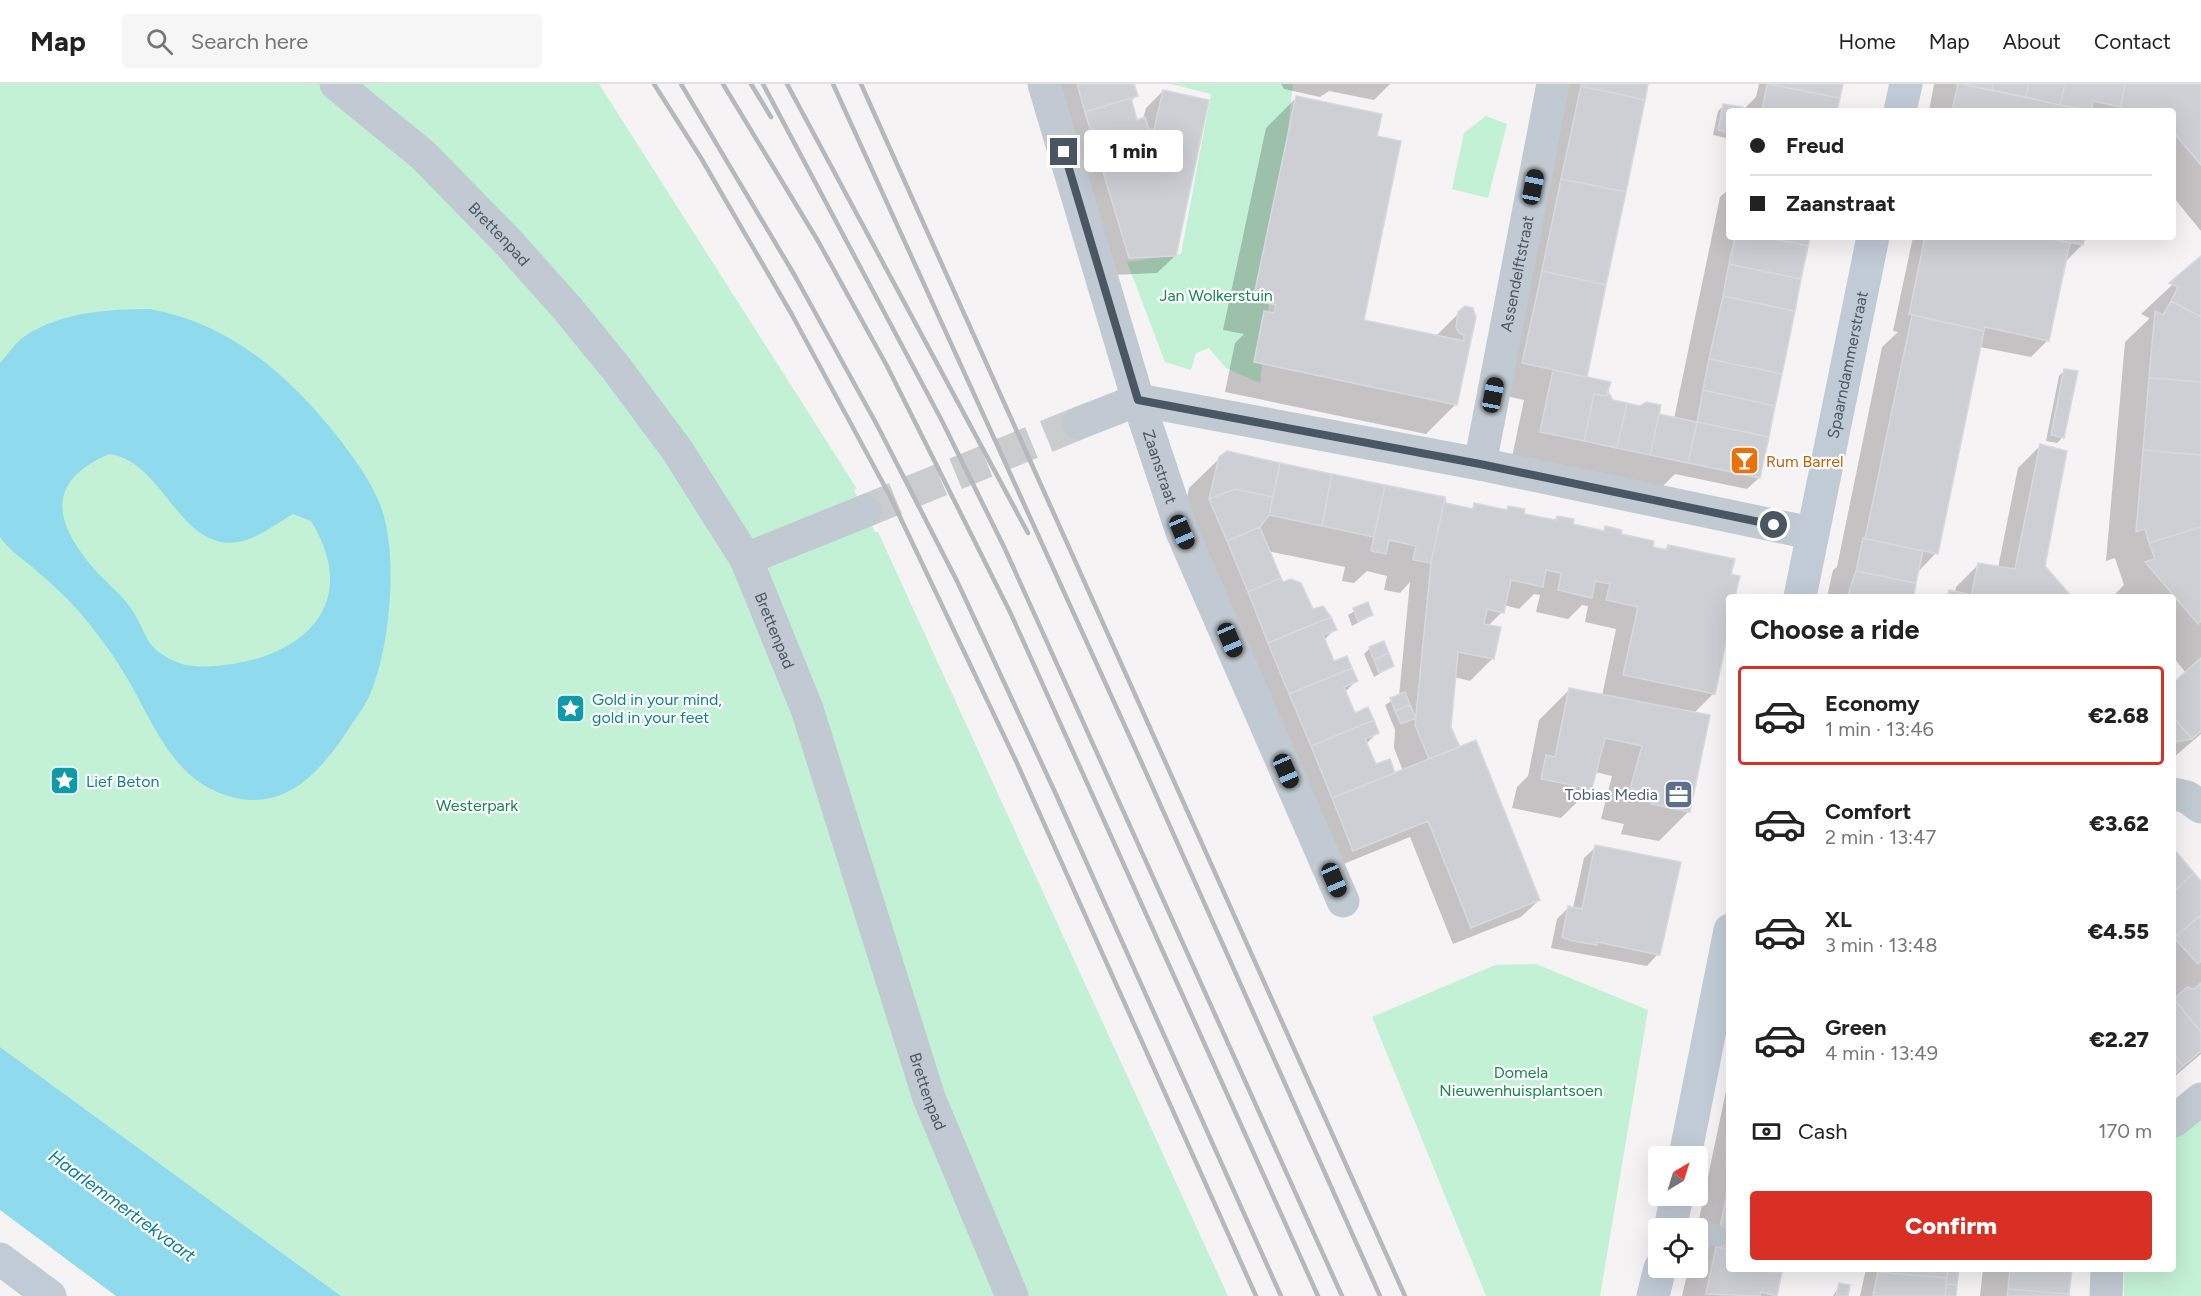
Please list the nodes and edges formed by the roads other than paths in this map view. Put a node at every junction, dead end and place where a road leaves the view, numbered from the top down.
1 (336, 84) edge
2 (1044, 84) edge
3 (1553, 84) edge
4 (1906, 84) edge
5 (1901, 108) edge
6 (1872, 240) edge
7 (1138, 400) junction
8 (1079, 423) tunnel mouth
9 (1480, 464) junction
10 (865, 511) tunnel mouth
11 (1811, 533) junction
12 (746, 560) junction
13 (1801, 594) edge
14 (2176, 794) edge
15 (2201, 806) edge
16 (1343, 901) dead end
17 (1726, 950) edge
18 (2201, 1099) edge
19 (2176, 1119) edge
20 (1687, 1146) edge
21 (0, 1259) edge
22 (2107, 1272) edge
23 (1658, 1278) edge
24 (50, 1296) edge
25 (1012, 1296) edge
26 (1653, 1296) edge
27 (2106, 1296) edge

1 - 12 street, Brettenpad
2 - 7 street, Zaanstraat
3 - 9 street, Assendelftstraat
4 - 5 street
6 - 11 street, Spaarndammerstraat
7 - 8 street
7 - 9 street
7 - 16 street, Zaanstraat
9 - 11 street
10 - 12 street
11 - 13 street, Spaarndammerstraat
12 - 25 street, Brettenpad
14 - 15 street
17 - 20 street
18 - 19 street
21 - 24 street
22 - 27 street
23 - 26 street

